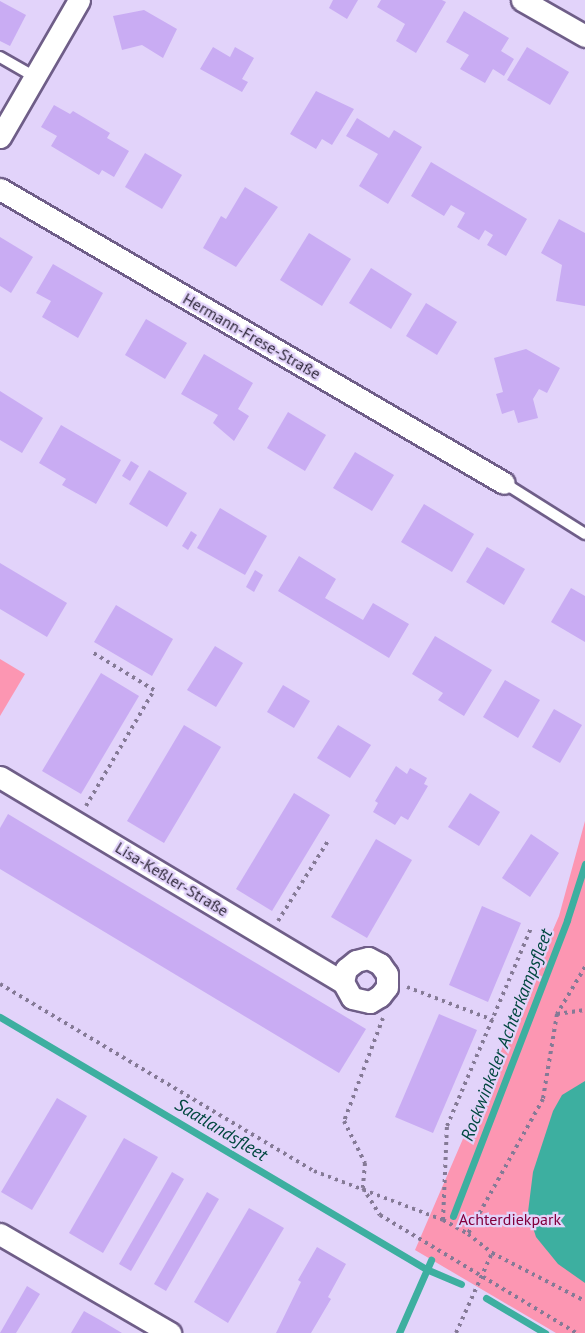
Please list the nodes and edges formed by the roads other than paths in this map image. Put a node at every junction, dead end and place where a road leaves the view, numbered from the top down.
1 (80, 0) edge
2 (522, 0) edge
3 (585, 36) edge
4 (0, 57) edge
5 (35, 77) junction
6 (0, 137) edge
7 (0, 189) edge
8 (504, 483) joint
9 (585, 534) edge
10 (0, 777) edge
11 (344, 982) junction
12 (0, 1234) edge
13 (170, 1333) edge

1 - 5 street
2 - 3 street
4 - 5 lane
5 - 6 street
7 - 8 street, Hermann-Frese-Straße
8 - 9 lane
10 - 11 street, Lisa-Keßler-Straße
11 - 11 street, Lisa-Keßler-Straße
12 - 13 street

